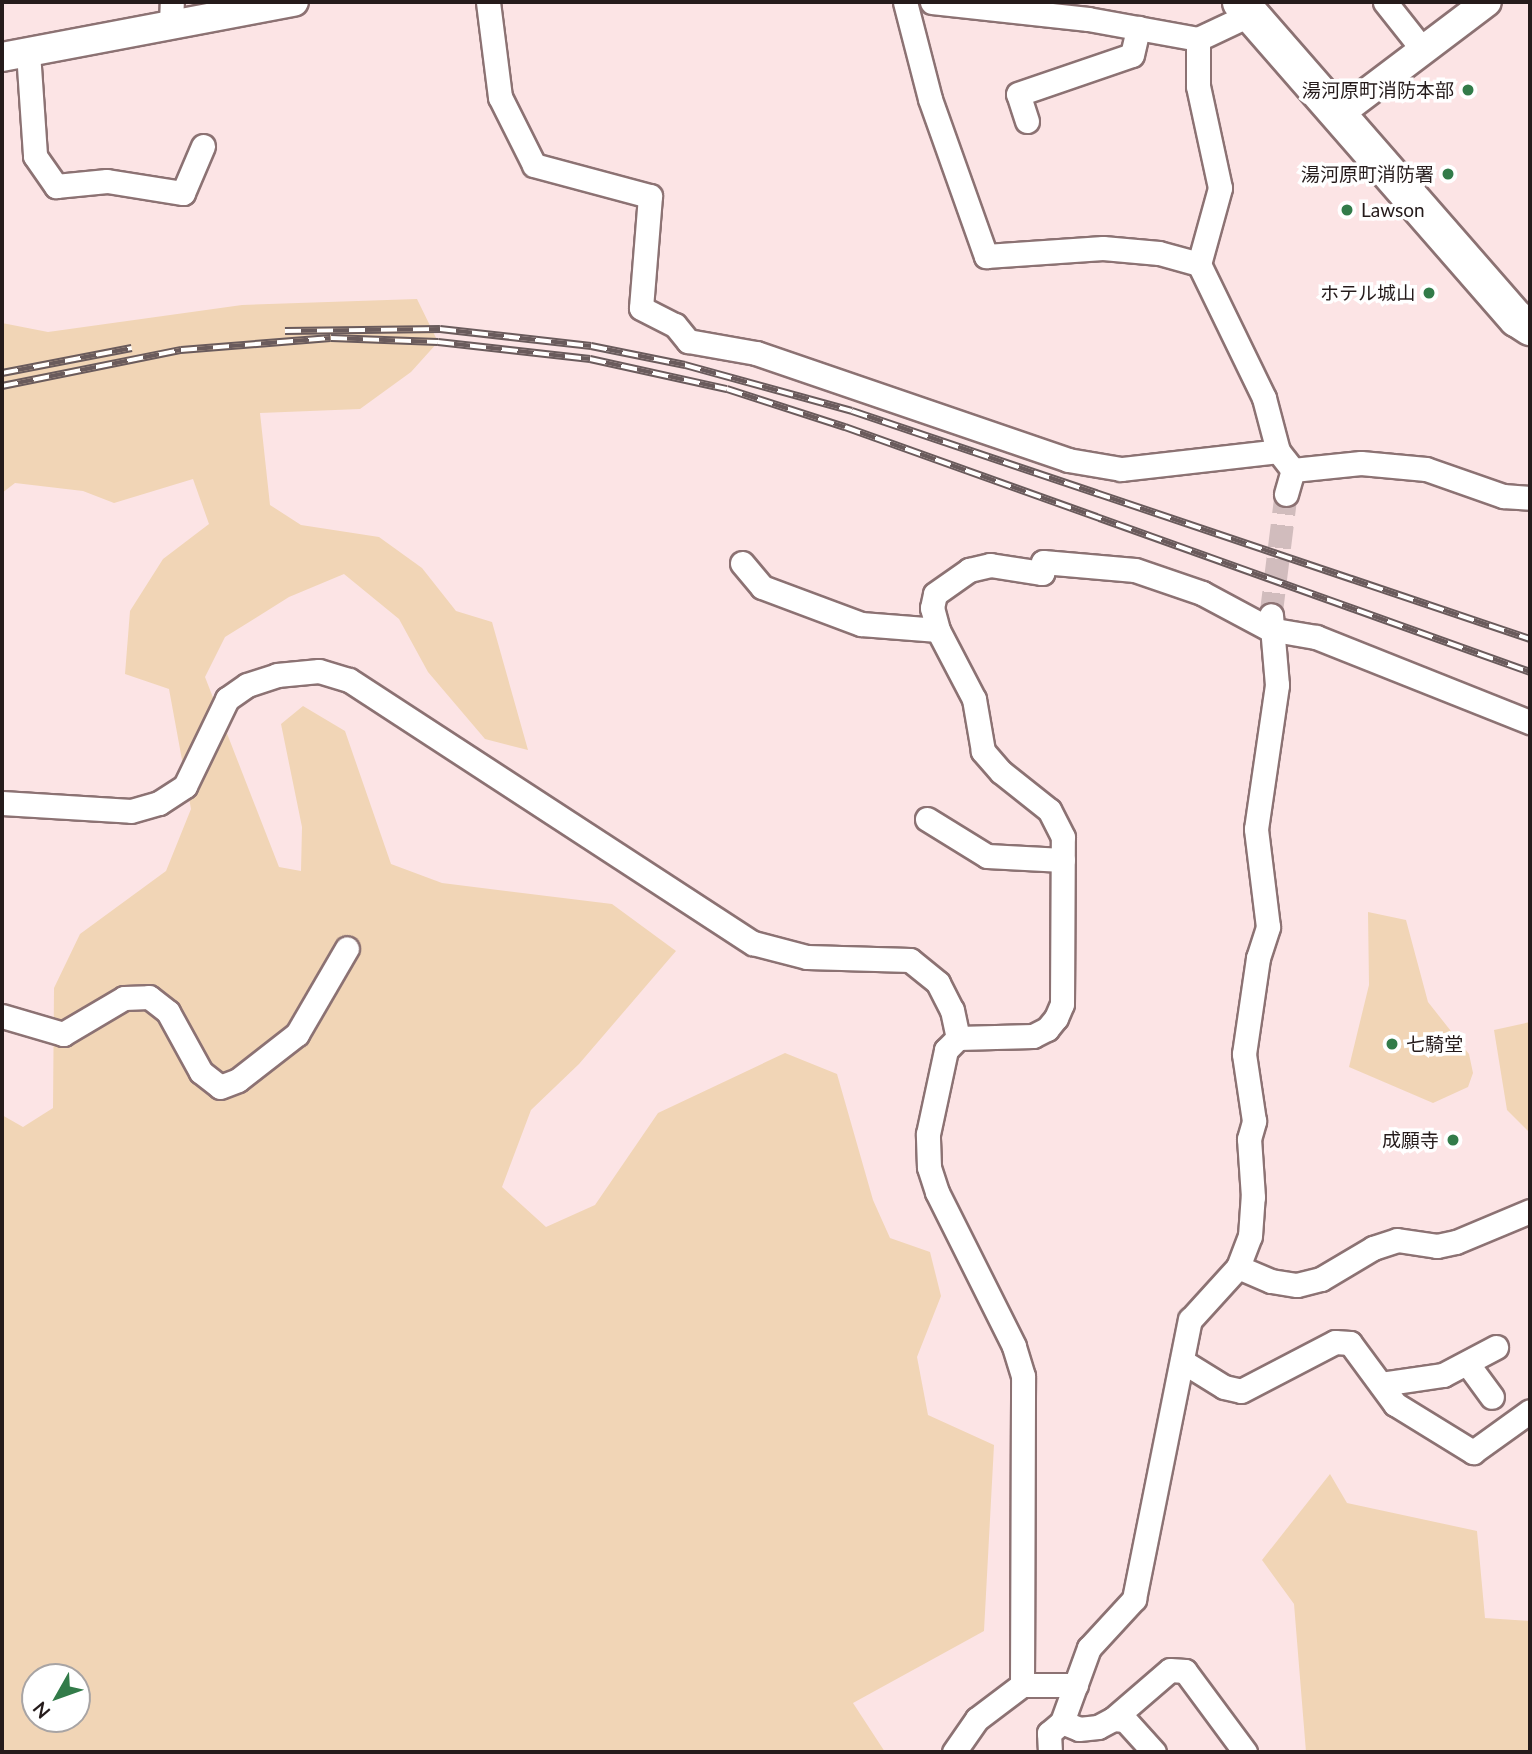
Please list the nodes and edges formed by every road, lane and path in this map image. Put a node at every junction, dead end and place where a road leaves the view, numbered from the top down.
1 (294, 2) edge
2 (488, 2) edge
3 (905, 2) edge
4 (933, 2) edge
5 (1385, 2) edge
6 (1488, 2) edge
7 (970, 3) edge
8 (1245, 8) edge
9 (171, 13) edge
10 (1138, 28) junction
11 (1198, 39) junction
12 (1423, 50) junction
13 (15, 54) edge
14 (1336, 116) junction
15 (1027, 121) dead end
16 (203, 146) dead end
17 (1199, 264) junction
18 (1526, 318) edge
19 (1278, 451) junction
20 (1293, 470) junction
21 (1286, 494) tunnel mouth
22 (1530, 498) edge
23 (742, 563) dead end
24 (1042, 573) junction
25 (1069, 577) dead end
26 (1270, 622) junction
27 (938, 630) junction
28 (1530, 722) edge
29 (2, 803) edge
30 (927, 819) dead end
31 (1063, 860) junction
32 (347, 948) dead end
33 (2, 1016) edge
34 (958, 1038) junction
35 (1530, 1211) edge
36 (1238, 1267) junction
37 (1496, 1347) dead end
38 (1182, 1362) junction
39 (1467, 1363) junction
40 (1381, 1384) junction
41 (1492, 1397) dead end
42 (1530, 1411) edge
43 (1022, 1685) junction
44 (1076, 1685) junction
45 (1113, 1718) junction
46 (1062, 1722) junction
47 (954, 1752) edge
48 (1050, 1752) edge
49 (1154, 1752) edge
50 (1245, 1752) edge

1 - 9 street
2 - 19 street
3 - 17 street
4 - 7 street
5 - 12 street
6 - 12 street
7 - 10 street
8 - 11 street
8 - 14 main road
9 - 13 street
10 - 11 street
10 - 15 street
11 - 17 street
12 - 14 street
13 - 16 street
14 - 18 main road
17 - 19 street
19 - 20 street
20 - 21 street
20 - 22 street
23 - 27 street
24 - 25 street
24 - 26 street
24 - 27 street
26 - 28 street
26 - 36 street
27 - 31 street
29 - 34 street
30 - 31 street
31 - 34 street
32 - 33 street
34 - 43 street
35 - 36 street
36 - 38 street
37 - 39 street
38 - 40 street
38 - 44 street
39 - 40 street
39 - 41 street
40 - 42 street
43 - 44 street
43 - 47 street
44 - 46 street
45 - 46 street
45 - 49 street
45 - 50 street
46 - 48 street

